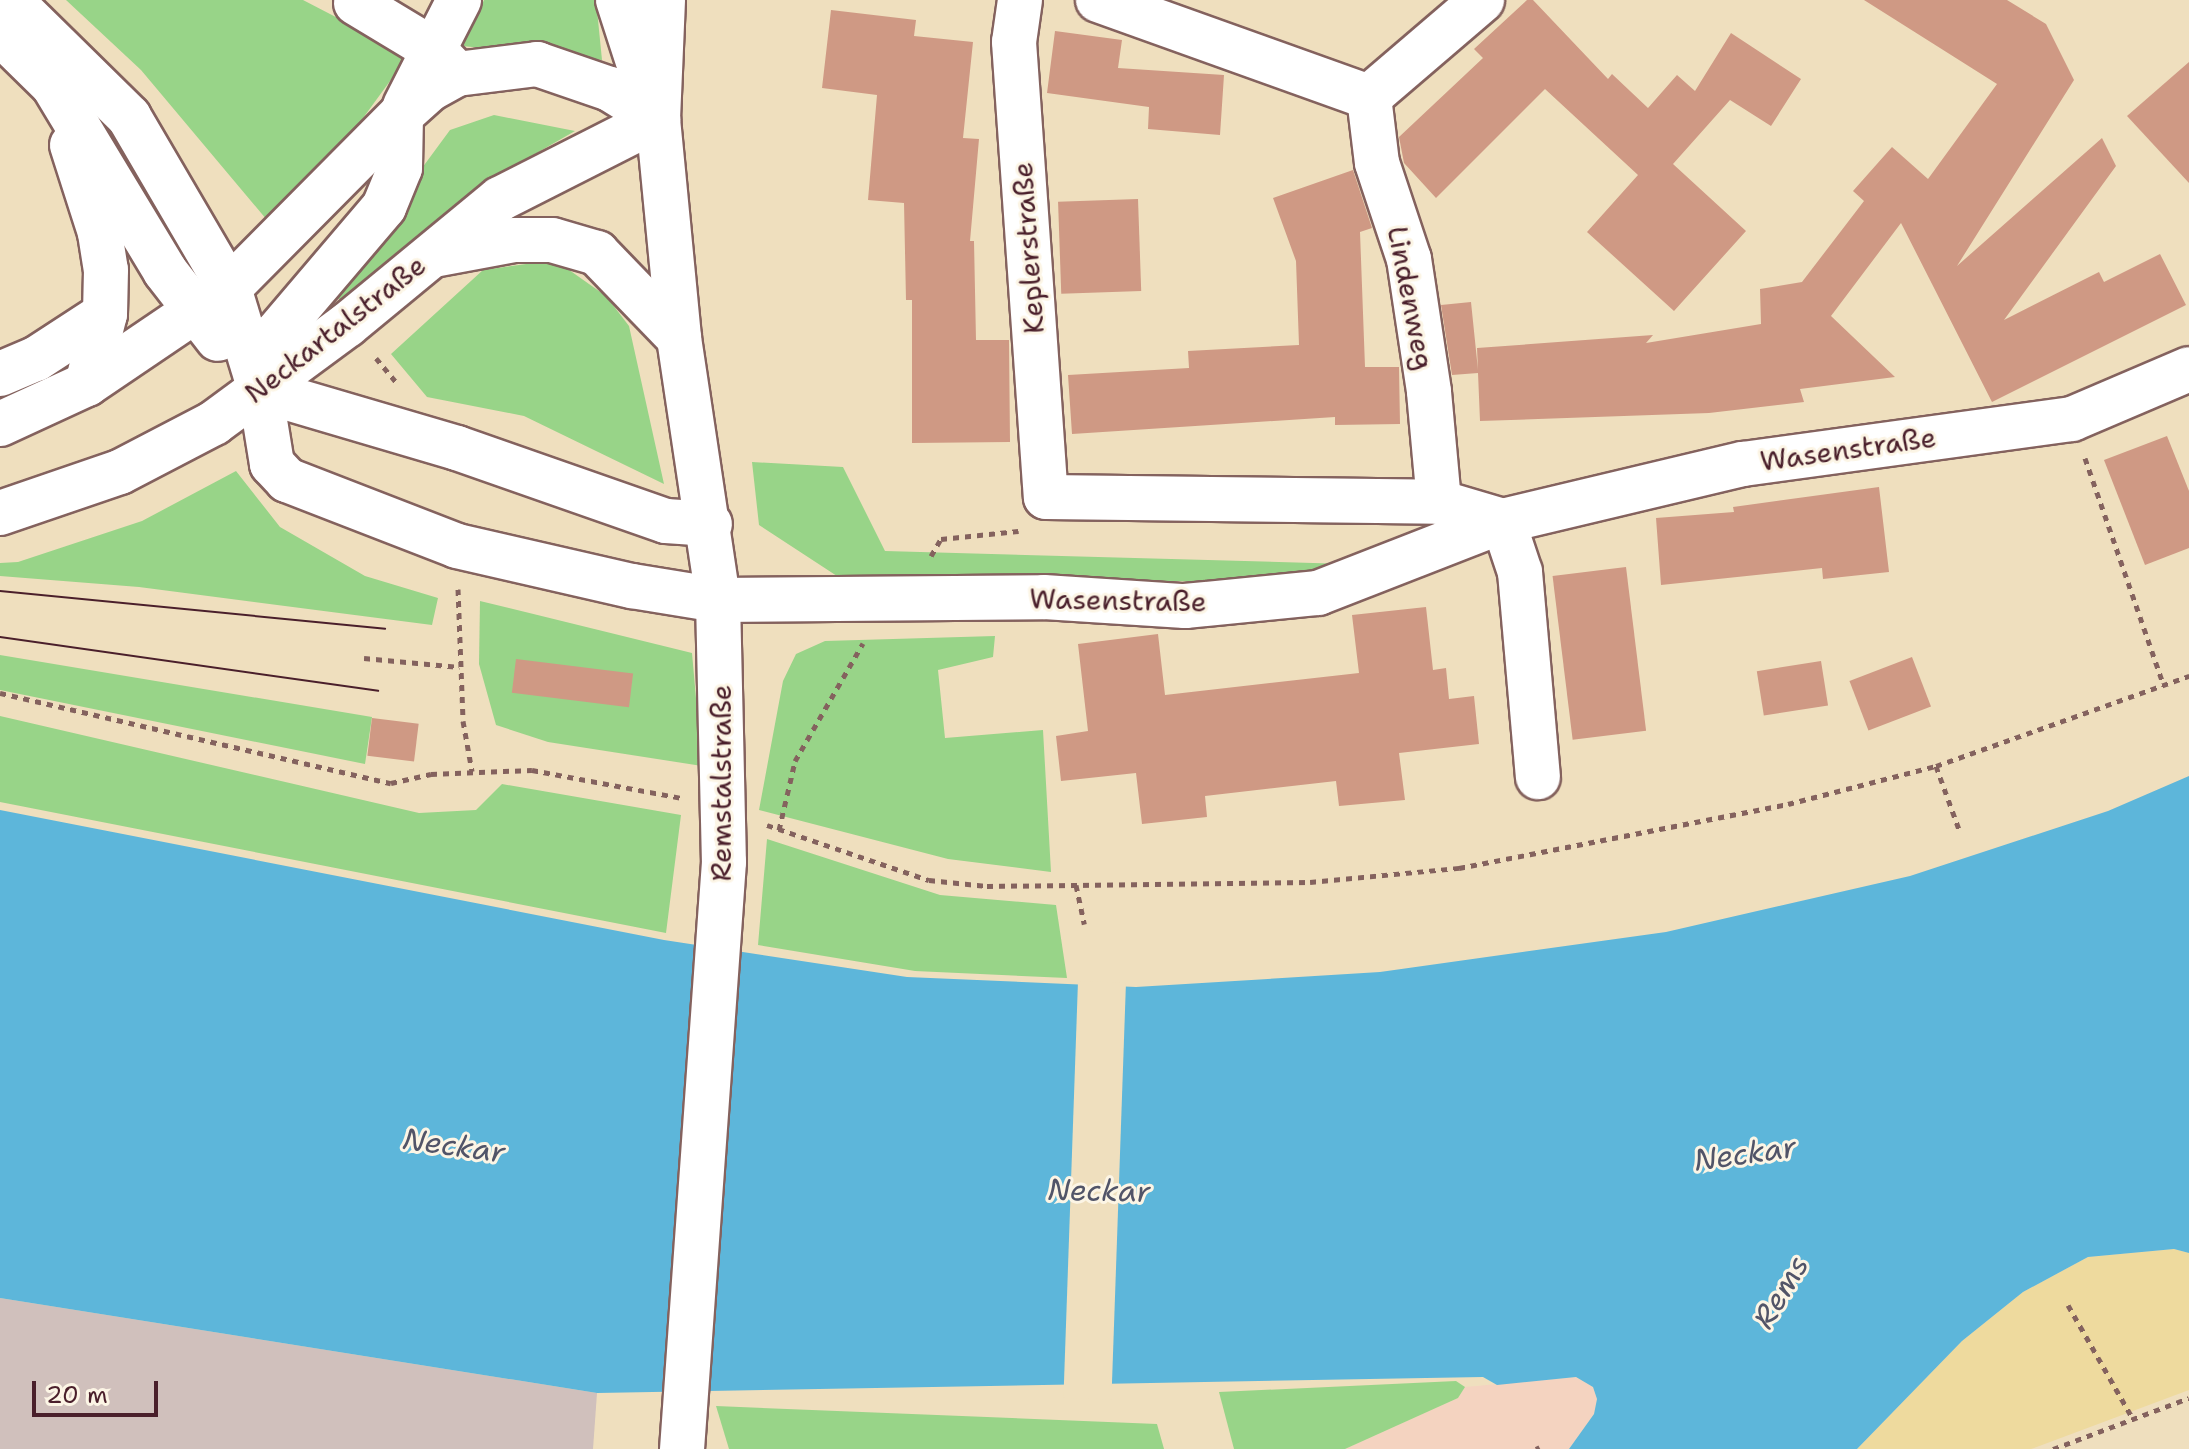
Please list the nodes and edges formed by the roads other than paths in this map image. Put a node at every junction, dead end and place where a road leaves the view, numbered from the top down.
1 (10, 0) edge
2 (459, 0) edge
3 (618, 0) edge
4 (663, 0) edge
5 (1020, 0) edge
6 (1098, 0) edge
7 (1482, 0) edge
8 (358, 1) edge
9 (0, 33) edge
10 (446, 62) junction
11 (53, 85) junction
12 (1369, 97) junction
13 (401, 115) junction
14 (658, 119) junction
15 (426, 256) junction
16 (212, 300) junction
17 (105, 314) junction
18 (679, 338) junction
19 (2189, 369) edge
20 (0, 374) edge
21 (87, 384) junction
22 (260, 390) junction
23 (0, 424) edge
24 (1046, 497) joint
25 (1439, 502) junction
26 (0, 513) edge
27 (1503, 521) junction
28 (710, 524) junction
29 (718, 600) junction
30 (1538, 777) dead end
31 (682, 1449) edge

1 - 16 street
2 - 10 street
3 - 14 street, Remstalstraße
4 - 14 street, Remstalstraße
5 - 24 street, Keplerstraße
6 - 12 street
7 - 12 street
8 - 10 street
9 - 11 street
10 - 13 street
10 - 14 street
11 - 16 street
11 - 17 street
12 - 25 street, Lindenweg
13 - 16 street
13 - 22 street
14 - 15 street, Neckartalstraße
14 - 18 street, Remstalstraße
15 - 18 street
15 - 22 street, Neckartalstraße
16 - 21 street
16 - 22 street
17 - 20 street
17 - 21 street
18 - 28 street, Remstalstraße
19 - 27 street, Wasenstraße
21 - 23 street
22 - 26 street, Neckartalstraße
22 - 28 street
22 - 29 street, Wasenstraße
24 - 25 street, Wasenstraße
25 - 27 street, Wasenstraße
27 - 29 street, Wasenstraße
27 - 30 street
28 - 29 street, Remstalstraße
29 - 31 street, Remstalstraße

